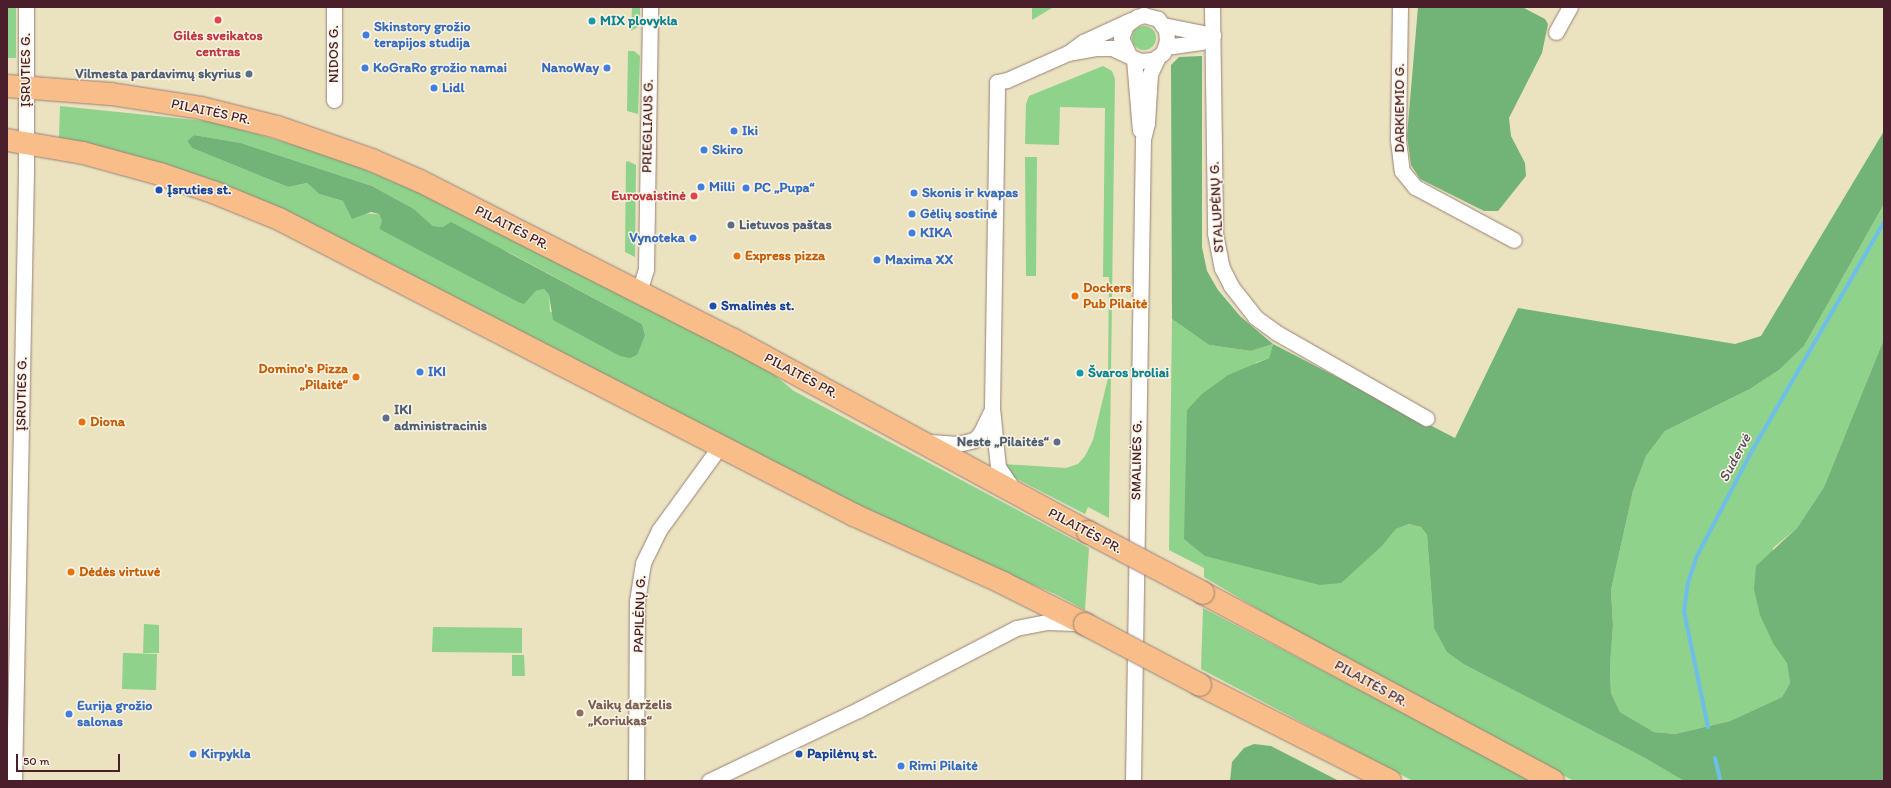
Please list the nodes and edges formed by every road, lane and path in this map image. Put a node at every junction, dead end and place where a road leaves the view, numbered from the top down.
1 (26, 7) edge
2 (334, 7) edge
3 (650, 7) edge
4 (1212, 7) edge
5 (1400, 7) edge
6 (1570, 7) edge
7 (1131, 20) junction
8 (1163, 25) junction
9 (1556, 32) dead end
10 (1213, 35) junction
11 (1162, 52) junction
12 (1068, 53) junction
13 (1132, 57) junction
14 (16, 87) edge
15 (334, 100) dead end
16 (1143, 139) junction
17 (17, 141) edge
18 (1514, 240) dead end
19 (639, 292) junction
20 (992, 408) junction
21 (1426, 418) dead end
22 (921, 441) junction
23 (720, 446) junction
24 (1017, 495) junction
25 (1085, 624) junction
26 (724, 776) edge
27 (14, 781) edge
28 (636, 781) edge
29 (709, 781) edge
30 (1133, 781) edge
31 (1390, 781) edge
32 (1553, 781) edge

1 - 14 street, ĮSRUTIES G.
2 - 15 street, NIDOS G.
3 - 19 street, PRIEGLIAUS G.
4 - 10 street, STALUPĖNŲ G.
5 - 18 street, DARKIEMIO G.
6 - 9 street
7 - 8 street
7 - 12 street
7 - 13 street
8 - 10 street
8 - 11 street
10 - 11 street
10 - 21 street, STALUPĖNŲ G.
11 - 13 street
11 - 16 street, SMALINĖS G.
12 - 13 street
12 - 20 street
13 - 16 street, SMALINĖS G.
14 - 17 street, ĮSRUTIES G.
14 - 19 main road, PILAITĖS PR.
16 - 30 street, SMALINĖS G.
17 - 23 main road
17 - 27 street, ĮSRUTIES G.
19 - 22 main road, PILAITĖS PR.
20 - 22 street
20 - 24 street
22 - 24 main road, PILAITĖS PR.
23 - 25 main road
23 - 28 street, PAPILĖNŲ G.
24 - 32 main road, PILAITĖS PR., bridge
25 - 26 street
25 - 31 main road, bridge
26 - 29 street

